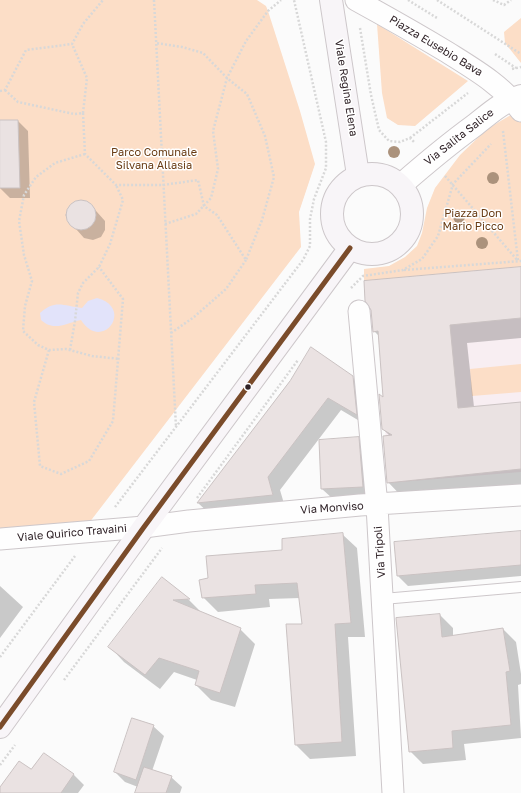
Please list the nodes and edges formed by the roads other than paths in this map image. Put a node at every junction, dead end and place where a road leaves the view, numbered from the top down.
1 (331, 0) edge
2 (356, 0) edge
3 (516, 108) edge
4 (358, 176) junction
5 (401, 186) junction
6 (350, 248) junction
7 (360, 311) dead end
8 (521, 495) edge
9 (377, 506) junction
10 (144, 527) junction
11 (0, 539) edge
12 (521, 587) edge
13 (383, 599) junction
14 (0, 727) edge
15 (393, 793) edge

1 - 4 main road, Viale Regina Elena
2 - 3 street, Piazza Eusebio Bava
3 - 5 street, Via Salita Salice
4 - 5 main road
4 - 6 main road
5 - 6 main road
6 - 10 main road
7 - 9 street, Via Tripoli
8 - 9 street, Via Monviso
9 - 10 street, Via Monviso
9 - 13 street, Via Tripoli
10 - 11 street, Viale Quirico Travaini
10 - 14 main road
12 - 13 lane
13 - 15 street, Via Tripoli

